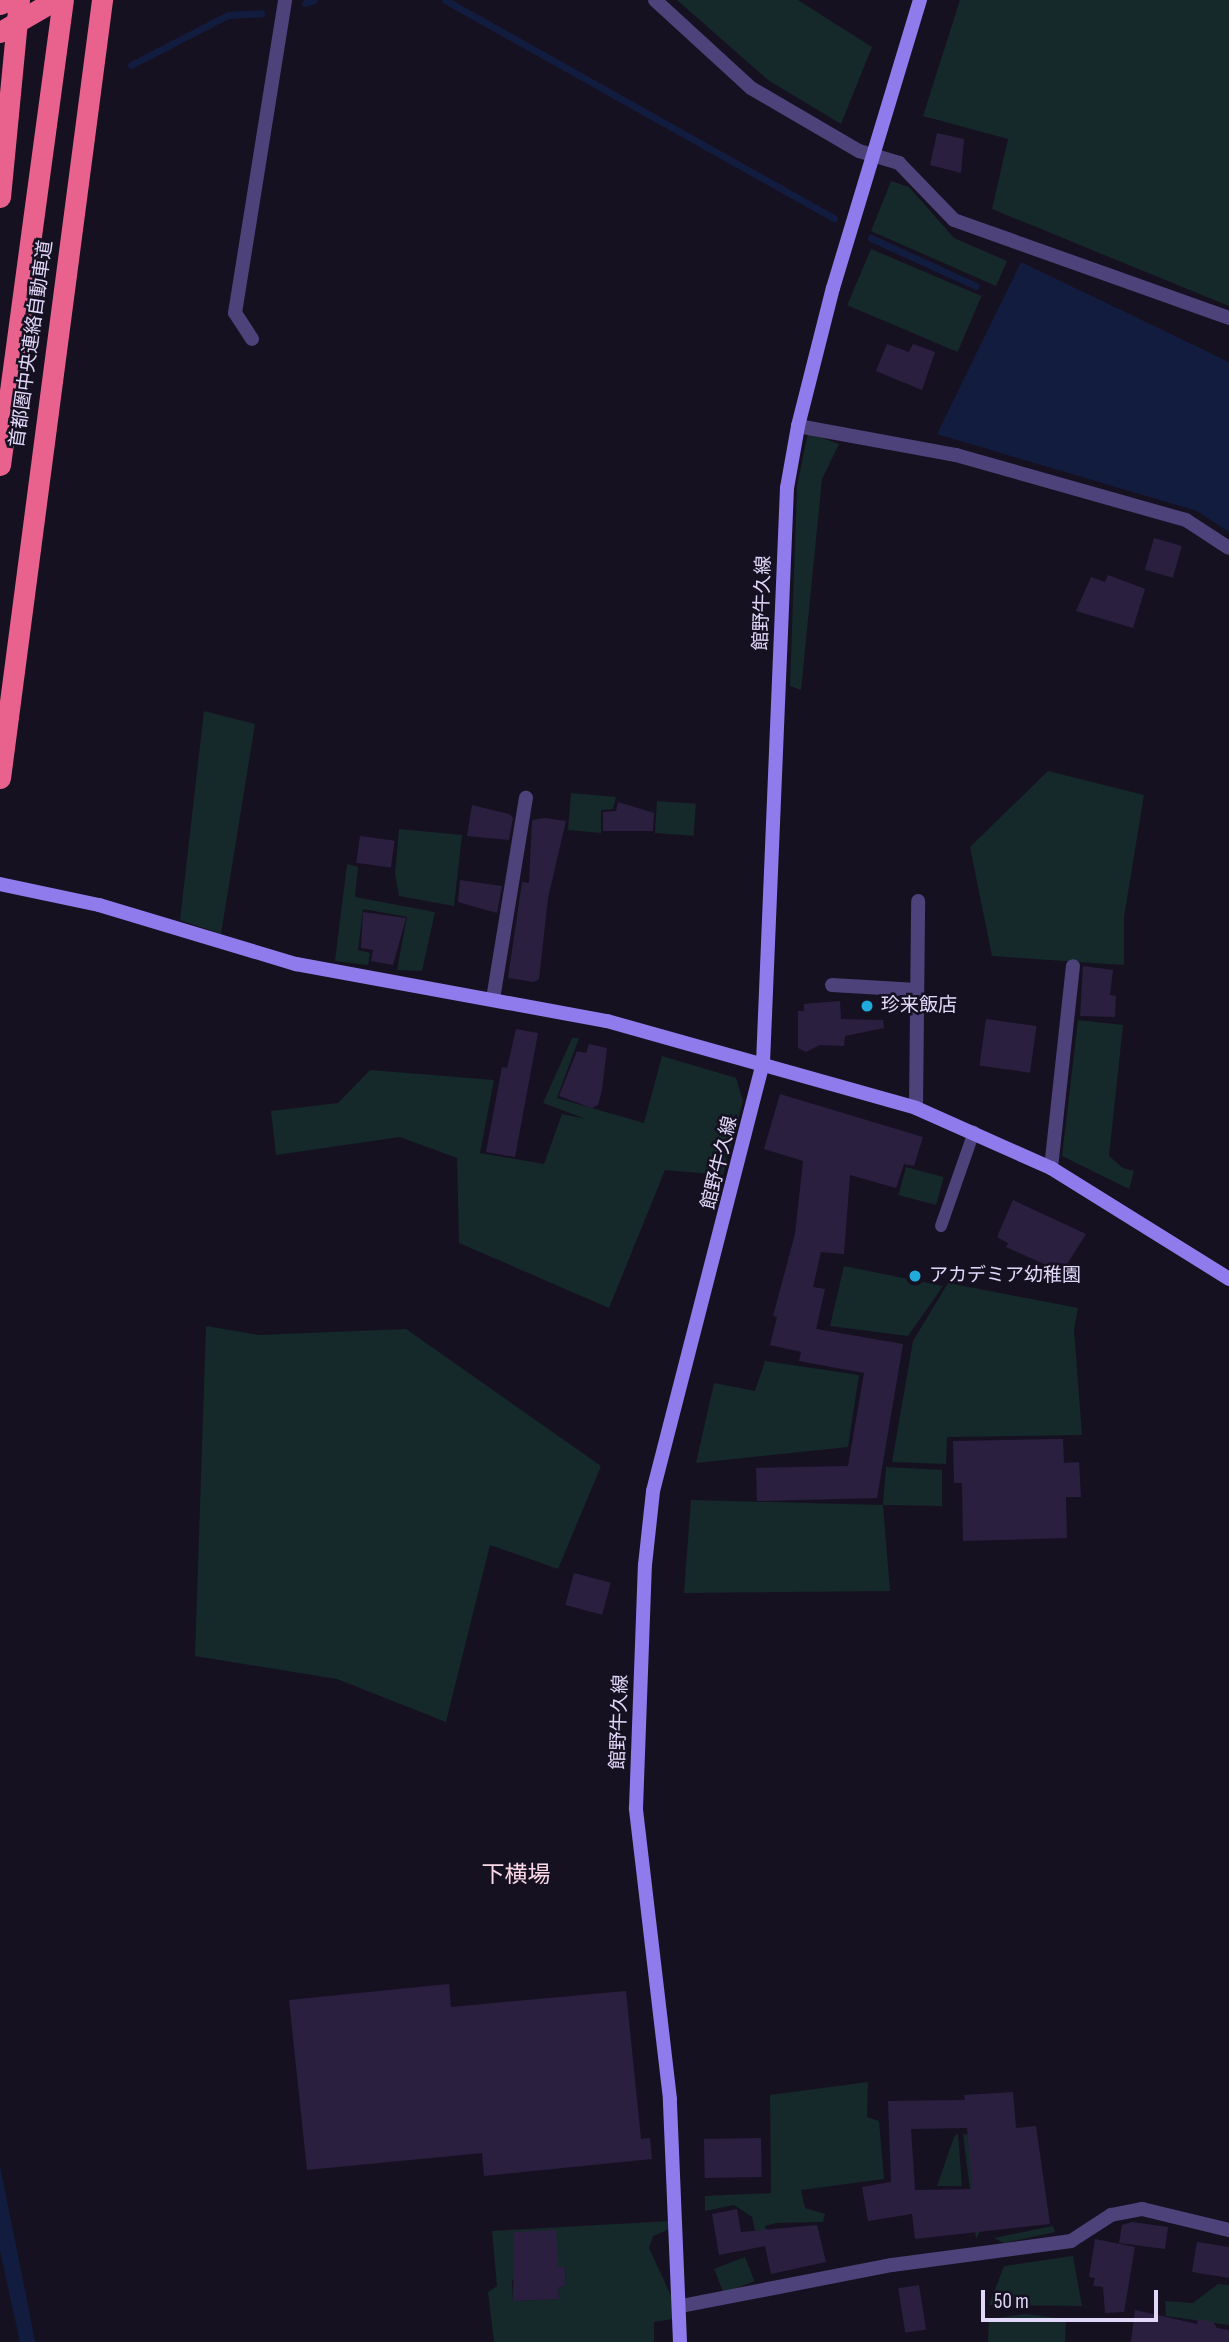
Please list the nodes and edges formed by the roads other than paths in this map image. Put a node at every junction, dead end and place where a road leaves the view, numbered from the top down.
1 (9, 0) edge
2 (19, 0) edge
3 (55, 0) edge
4 (63, 0) edge
5 (102, 0) edge
6 (285, 0) edge
7 (655, 0) edge
8 (920, 0) edge
9 (0, 4) edge
10 (0, 32) edge
11 (875, 157) junction
12 (0, 197) edge
13 (1229, 318) edge
14 (252, 340) dead end
15 (798, 426) junction
16 (0, 465) edge
17 (1229, 548) edge
18 (0, 778) edge
19 (526, 798) dead end
20 (0, 884) edge
21 (918, 901) dead end
22 (1073, 967) dead end
23 (832, 985) dead end
24 (917, 990) junction
25 (493, 999) junction
26 (763, 1062) junction
27 (916, 1108) junction
28 (974, 1132) junction
29 (1051, 1168) junction
30 (941, 1226) dead end
31 (1229, 1279) edge
32 (1229, 2230) edge
33 (681, 2306) junction
34 (680, 2342) edge

1 - 9 highway
2 - 12 highway, bridge
3 - 10 highway
4 - 16 highway, 首都圏中央連絡自動車道
5 - 18 highway, 首都圏中央連絡自動車道
6 - 14 street
7 - 11 street
8 - 11 main road, 館野牛久線
11 - 13 street
11 - 15 main road, 館野牛久線
15 - 17 street
15 - 26 main road, 館野牛久線
19 - 25 street
20 - 25 main road
21 - 24 street
22 - 29 street
23 - 24 street
24 - 27 street
25 - 26 main road
26 - 27 main road
26 - 33 main road, 館野牛久線
27 - 28 main road
28 - 29 main road
28 - 30 lane
29 - 31 main road
32 - 33 street
33 - 34 main road, 館野牛久線

